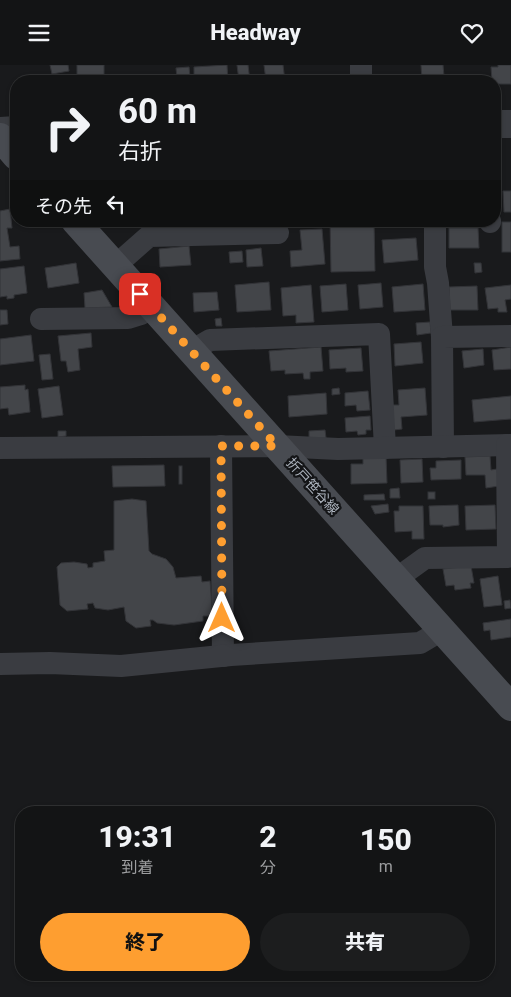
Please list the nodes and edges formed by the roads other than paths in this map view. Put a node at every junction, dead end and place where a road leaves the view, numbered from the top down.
1 (0, 137) edge
2 (10, 149) edge
3 (80, 227) edge
4 (435, 227) edge
5 (278, 233) dead end
6 (115, 266) junction
7 (152, 307) junction
8 (41, 319) dead end
9 (511, 336) edge
10 (442, 337) junction
11 (191, 351) junction
12 (509, 445) edge
13 (221, 446) junction
14 (277, 446) junction
15 (443, 447) junction
16 (0, 448) edge
17 (385, 448) junction
18 (396, 579) junction
19 (442, 630) junction
20 (223, 656) junction
21 (0, 664) edge
22 (511, 707) edge

1 - 2 main road
3 - 6 main road, 折戸笹谷線
4 - 10 street
5 - 6 street
6 - 7 main road, 折戸笹谷線
7 - 8 street
7 - 11 main road, 折戸笹谷線
9 - 10 street
10 - 15 street
11 - 14 main road, 折戸笹谷線
11 - 17 street
12 - 15 street
12 - 18 street
13 - 14 street
13 - 16 street
13 - 20 street
14 - 17 street
14 - 18 main road, 折戸笹谷線
15 - 17 street
18 - 19 main road, 折戸笹谷線
19 - 20 street
19 - 22 main road, 折戸笹谷線
20 - 21 street

